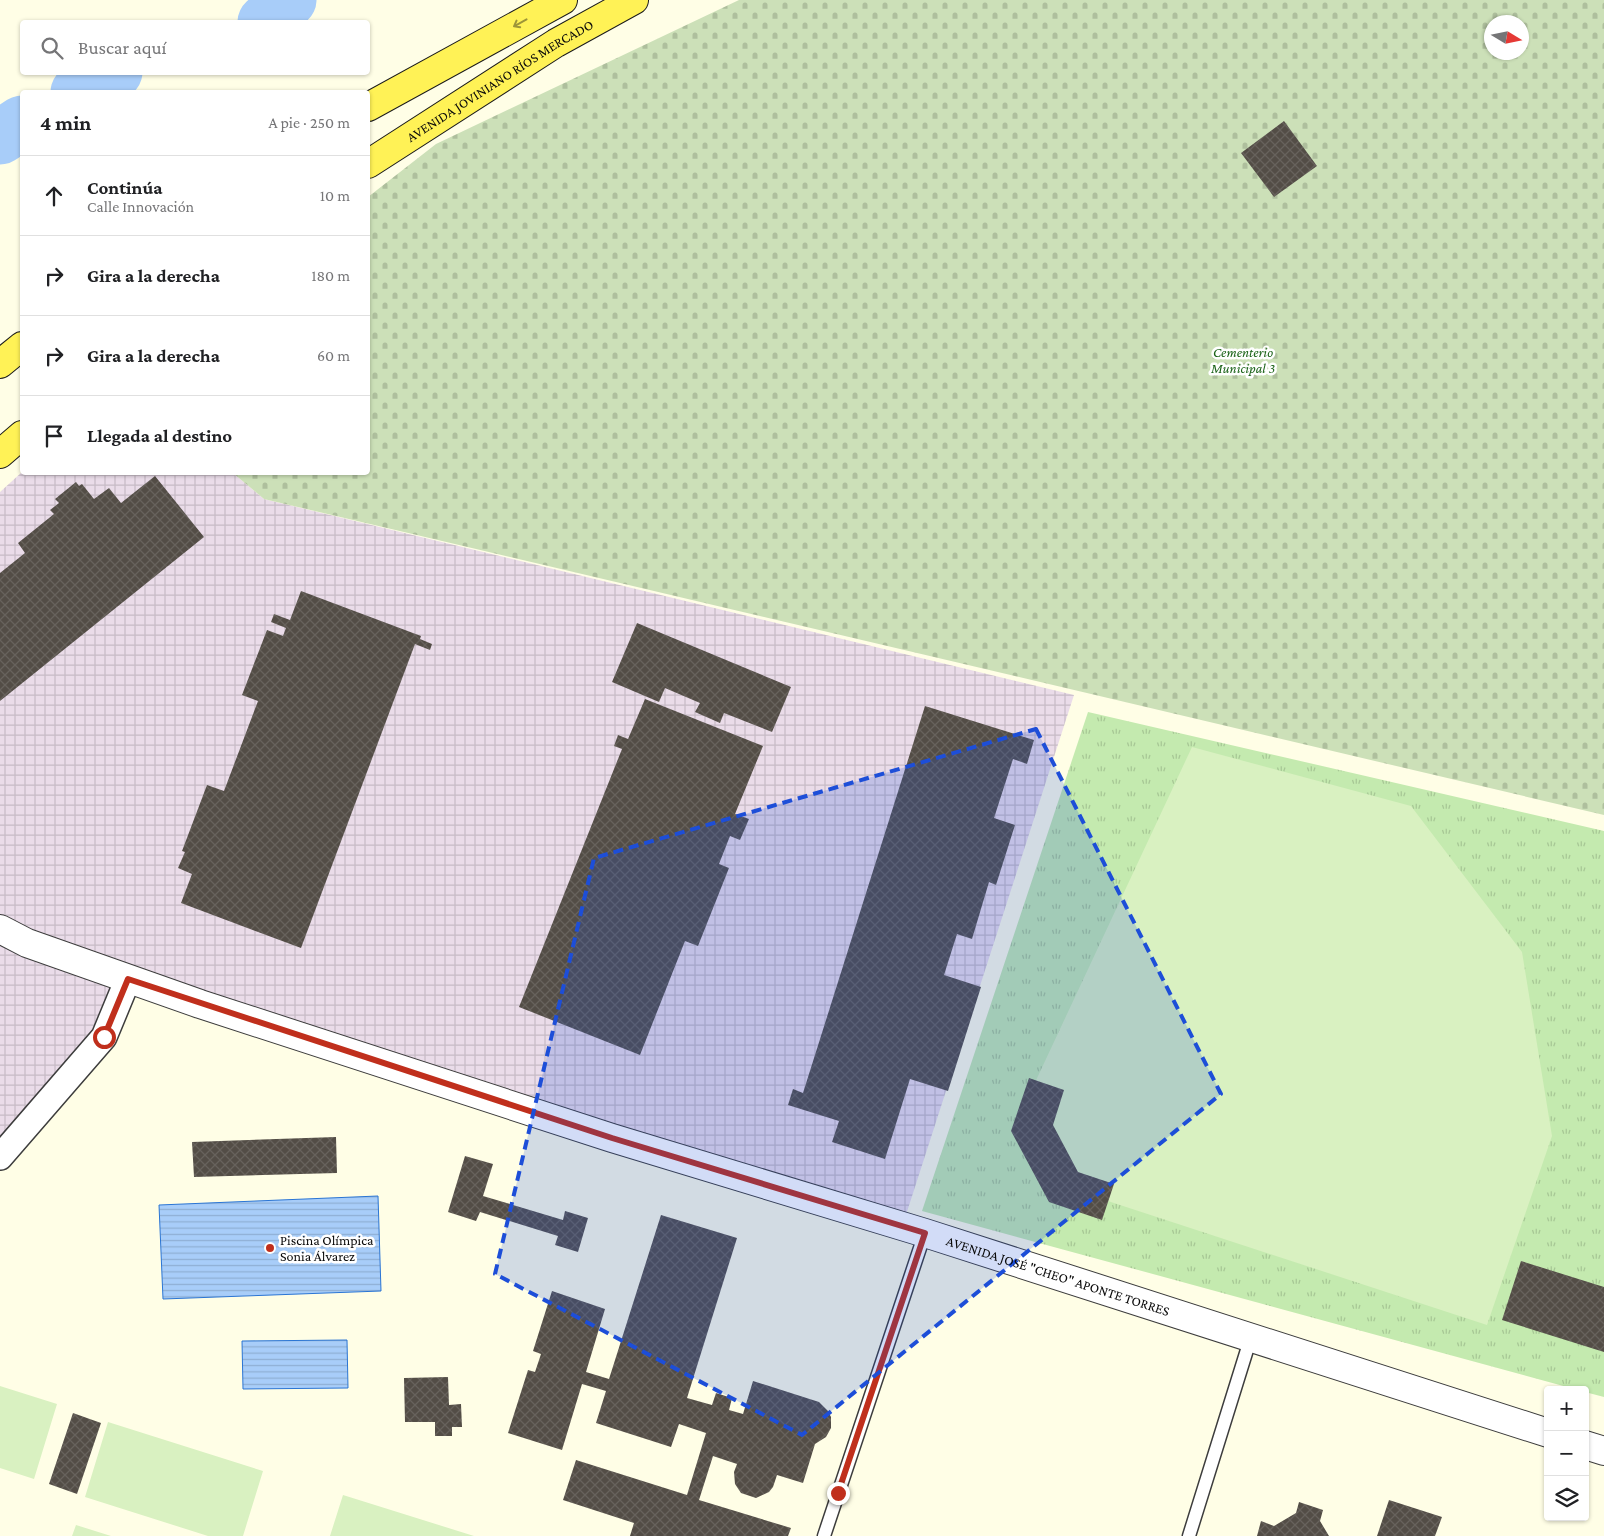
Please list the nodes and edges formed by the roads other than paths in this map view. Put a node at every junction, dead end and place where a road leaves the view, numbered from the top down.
1 (563, 0) edge
2 (634, 0) edge
3 (370, 106) edge
4 (370, 163) edge
5 (20, 348) edge
6 (0, 364) edge
7 (20, 437) edge
8 (0, 454) edge
9 (0, 929) edge
10 (128, 979) junction
11 (0, 1158) edge
12 (925, 1233) junction
13 (1251, 1337) junction
14 (1544, 1432) edge
15 (1589, 1446) edge
16 (1604, 1451) edge
17 (824, 1536) edge
18 (1189, 1536) edge

1 -> 3 main road
2 - 4 main road, AVENIDA JOVINIANO RÍOS MERCADO
5 - 6 main road
7 - 8 main road
9 - 10 street, AVENIDA JOSÉ "CHEO" APONTE TORRES
10 - 11 street
10 - 12 street, AVENIDA JOSÉ "CHEO" APONTE TORRES
12 - 13 street, AVENIDA JOSÉ "CHEO" APONTE TORRES
12 - 17 lane
13 - 14 street, AVENIDA JOSÉ "CHEO" APONTE TORRES
13 - 18 lane
15 - 16 street

